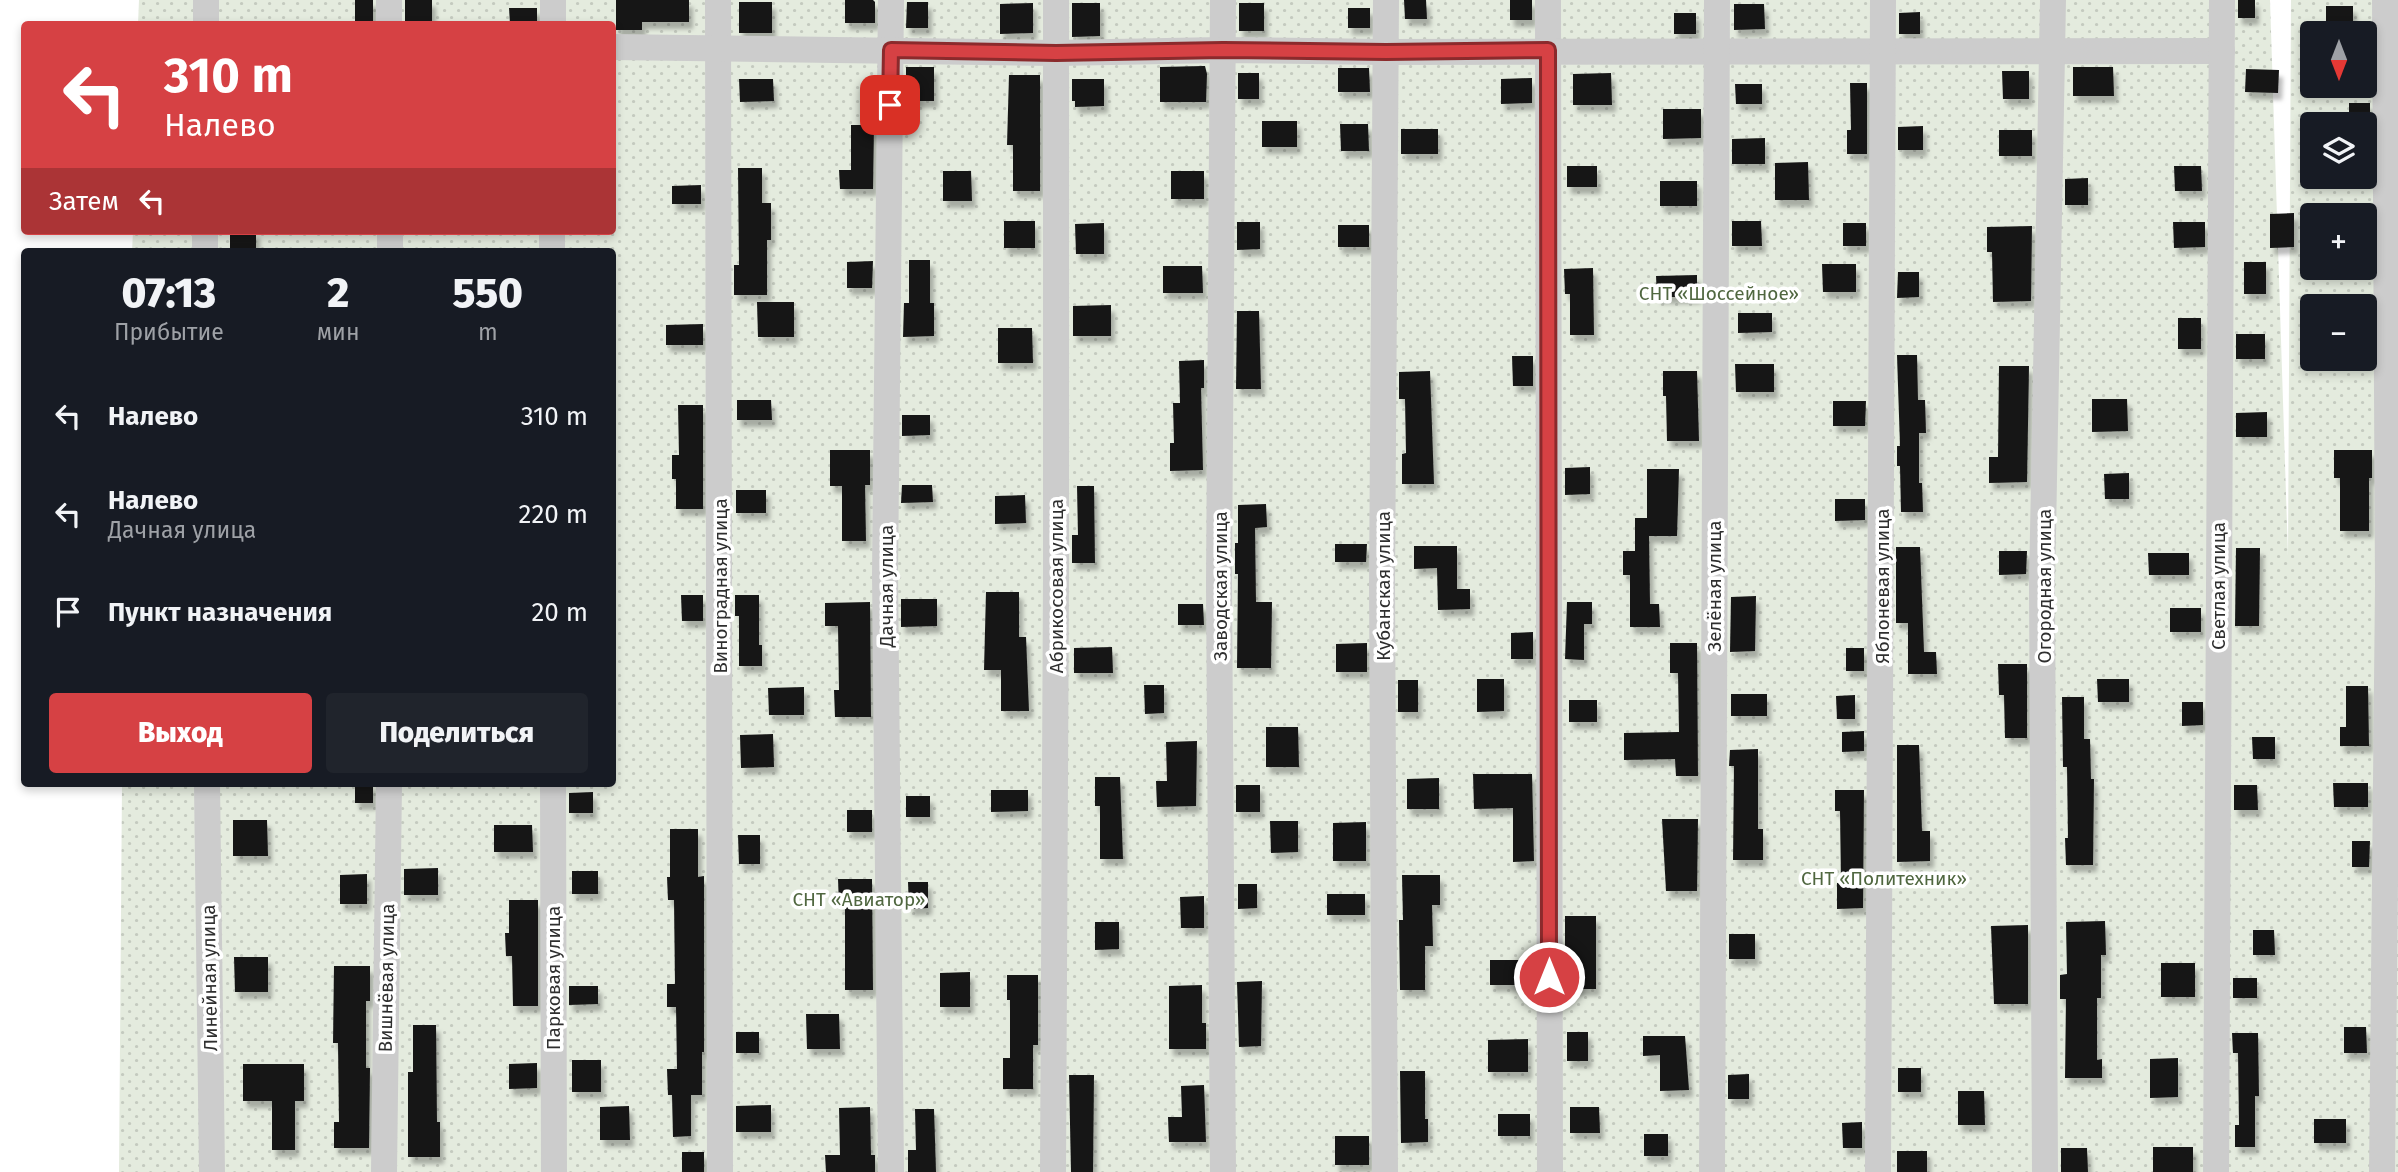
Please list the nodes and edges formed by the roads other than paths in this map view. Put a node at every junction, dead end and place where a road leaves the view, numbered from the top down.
1 (206, 0) edge
2 (389, 0) edge
3 (553, 0) edge
4 (718, 0) edge
5 (891, 0) edge
6 (1056, 0) edge
7 (1223, 0) edge
8 (1386, 0) edge
9 (1548, 0) edge
10 (1717, 0) edge
11 (1883, 0) edge
12 (2053, 0) edge
13 (2222, 0) edge
14 (2385, 0) edge
15 (206, 21) edge
16 (389, 21) edge
17 (553, 21) edge
18 (616, 47) edge
19 (718, 48) junction
20 (891, 50) junction
21 (1223, 50) junction
22 (1548, 50) junction
23 (1717, 51) junction
24 (1883, 51) junction
25 (2053, 51) junction
26 (2222, 51) junction
27 (1386, 52) junction
28 (1056, 53) junction
29 (2391, 53) edge
30 (207, 787) edge
31 (389, 787) edge
32 (553, 787) edge
33 (212, 1172) edge
34 (384, 1172) edge
35 (554, 1172) edge
36 (720, 1172) edge
37 (891, 1172) edge
38 (1053, 1172) edge
39 (1223, 1172) edge
40 (1385, 1172) edge
41 (1550, 1172) edge
42 (1712, 1172) edge
43 (1878, 1172) edge
44 (2045, 1172) edge
45 (2216, 1172) edge
46 (2382, 1172) edge

1 - 15 street
2 - 16 street
3 - 17 street
4 - 19 street, Виноградная улица
5 - 20 street, Дачная улица
6 - 28 street, Абрикосовая улица
7 - 21 street, Заводская улица
8 - 27 street, Кубанская улица
9 - 22 street
10 - 23 street, Зелёная улица
11 - 24 street, Яблоневая улица
12 - 25 street, Огородная улица
13 - 26 street, Светлая улица
14 - 29 street
18 - 19 street
19 - 20 street
19 - 36 street, Виноградная улица
20 - 28 street
20 - 37 street, Дачная улица
21 - 27 street
21 - 28 street
21 - 39 street, Заводская улица
22 - 23 street
22 - 27 street
22 - 41 street
23 - 24 street
23 - 42 street, Зелёная улица
24 - 25 street
24 - 43 street, Яблоневая улица
25 - 26 street
25 - 44 street, Огородная улица
26 - 45 street, Светлая улица
27 - 40 street, Кубанская улица
28 - 38 street, Абрикосовая улица
29 - 46 street
30 - 33 street, Линейная улица
31 - 34 street, Вишнёвая улица
32 - 35 street, Парковая улица

